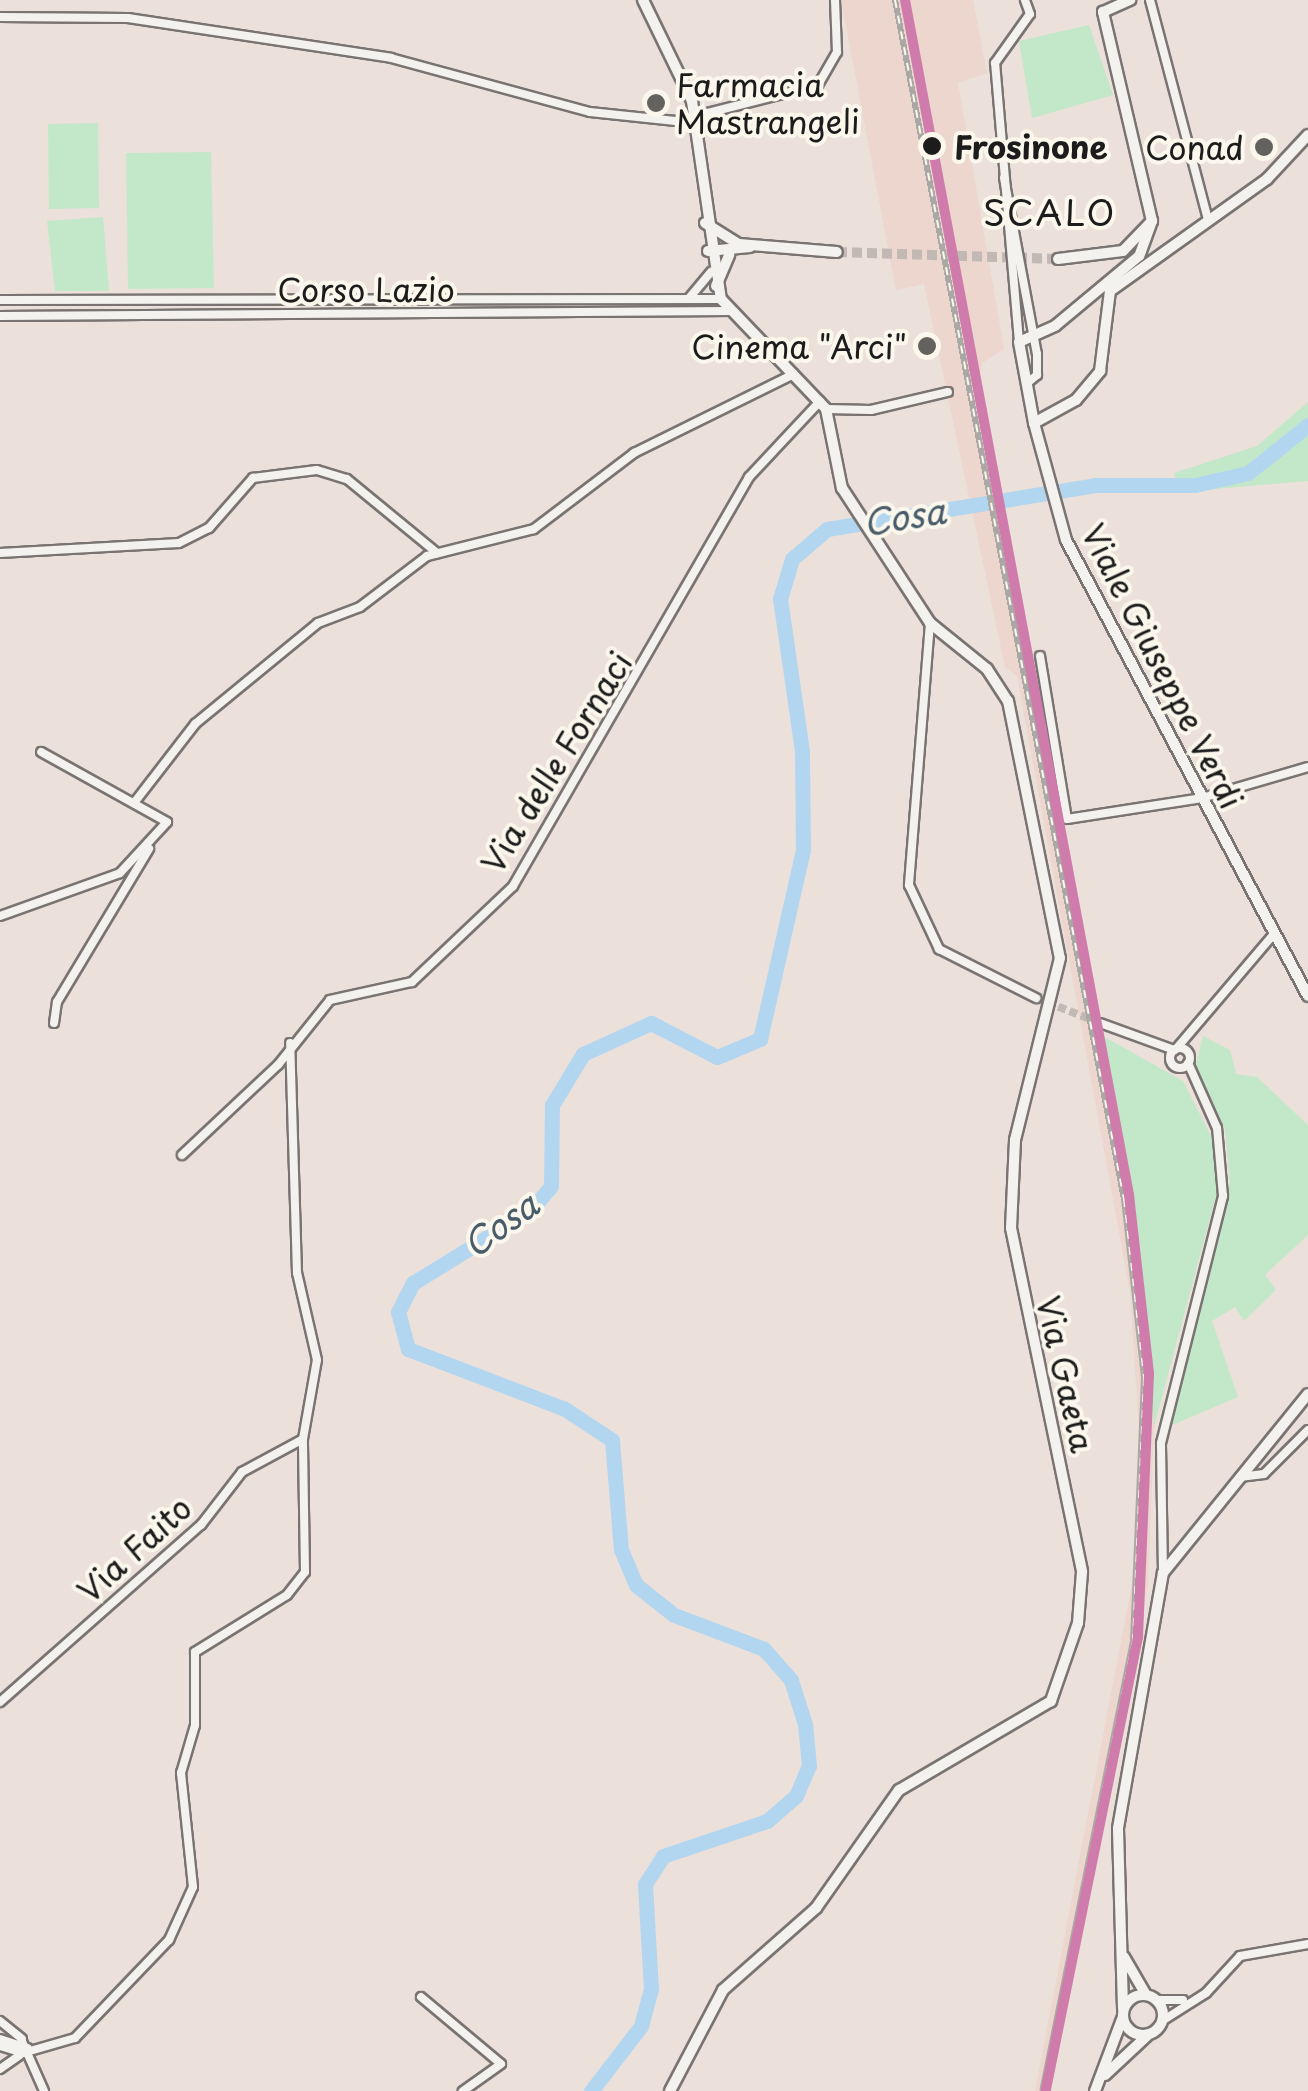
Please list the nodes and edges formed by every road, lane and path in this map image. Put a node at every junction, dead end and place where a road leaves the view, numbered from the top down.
1 (643, 0) edge
2 (835, 0) edge
3 (1130, 0) edge
4 (1150, 0) edge
5 (1025, 1) edge
6 (0, 17) edge
7 (694, 119) junction
8 (1308, 134) edge
9 (996, 142) junction
10 (1208, 220) junction
11 (1152, 221) junction
12 (704, 222) junction
13 (728, 240) junction
14 (1170, 244) junction
15 (750, 246) junction
16 (1145, 248) junction
17 (708, 251) junction
18 (1123, 251) junction
19 (838, 252) tunnel mouth
20 (730, 256) junction
21 (1058, 259) tunnel mouth
22 (711, 272) junction
23 (716, 287) junction
24 (686, 299) junction
25 (721, 299) junction
26 (0, 300) edge
27 (732, 311) junction
28 (0, 316) edge
29 (1034, 332) junction
30 (1019, 342) junction
31 (794, 374) junction
32 (1026, 384) junction
33 (948, 392) dead end
34 (823, 405) junction
35 (1034, 423) junction
36 (0, 552) edge
37 (437, 552) junction
38 (930, 622) junction
39 (1040, 656) dead end
40 (41, 752) dead end
41 (1308, 767) edge
42 (1202, 798) junction
43 (134, 803) junction
44 (150, 848) junction
45 (0, 916) edge
46 (1274, 934) junction
47 (1308, 996) edge
48 (1036, 998) tunnel mouth
49 (54, 1023) dead end
50 (1100, 1023) tunnel mouth
51 (1194, 1033) junction
52 (290, 1043) junction
53 (1149, 1044) junction
54 (1175, 1050) junction
55 (1189, 1060) junction
56 (1174, 1065) junction
57 (1197, 1087) junction
58 (182, 1155) dead end
59 (1308, 1394) edge
60 (1308, 1430) edge
61 (303, 1439) junction
62 (1240, 1477) junction
63 (1163, 1573) junction
64 (0, 1702) edge
65 (1308, 1944) edge
66 (1120, 1946) junction
67 (1206, 1993) junction
68 (421, 1997) dead end
69 (1151, 1997) junction
70 (1123, 2013) junction
71 (1162, 2021) junction
72 (0, 2022) edge
73 (1149, 2034) junction
74 (0, 2043) edge
75 (37, 2051) junction
76 (24, 2052) junction
77 (0, 2069) edge
78 (1096, 2087) edge
79 (44, 2091) edge
80 (463, 2091) edge
81 (670, 2091) edge

1 - 7 street
2 - 7 street
3 - 11 street
4 - 10 street
5 - 9 street
6 - 7 street
7 - 12 street
8 - 10 street
9 - 29 street
9 - 30 street
10 - 14 street
11 - 14 street
11 - 16 street
11 - 18 street
12 - 13 street
12 - 17 street
13 - 15 street
13 - 17 street
14 - 16 street
14 - 35 street
15 - 19 street
15 - 20 street
16 - 18 street
16 - 29 street
17 - 20 street
17 - 22 street
18 - 21 street
20 - 23 street
22 - 23 street
22 - 24 street
23 - 25 street
24 - 25 street, Corso Lazio
24 - 26 street, Corso Lazio
25 - 27 street
27 - 28 street, Corso Lazio
27 - 31 street
29 - 30 street
29 - 32 street
30 - 32 street, Viale Giuseppe Verdi
31 - 34 street
31 - 37 street
32 - 35 street, Viale Giuseppe Verdi
33 - 34 street
34 - 38 street, Via Gaeta
34 - 52 street, Via delle Fornaci
35 - 42 street, Viale Giuseppe Verdi
36 - 37 street
37 - 43 street
38 - 48 street
38 - 81 street, Via Gaeta
39 - 42 street
40 - 43 street
41 - 42 street
42 - 46 street, Viale Giuseppe Verdi
43 - 44 street
44 - 45 street
44 - 49 street
46 - 47 street, Viale Giuseppe Verdi
46 - 51 street
50 - 53 street
51 - 54 street
51 - 55 street
52 - 58 street, Via delle Fornaci
52 - 61 street
53 - 54 street
53 - 56 street
54 - 55 street
54 - 56 street
55 - 56 street
55 - 57 street
56 - 57 street
57 - 63 street
59 - 62 street
60 - 62 street
61 - 64 street, Via Faito
61 - 75 street
62 - 63 street
63 - 66 street
65 - 67 street
66 - 69 street
66 - 70 street
67 - 69 street
67 - 71 street
68 - 80 street
69 - 70 street
69 - 71 street
70 - 73 street
70 - 78 street
71 - 73 street
72 - 76 street
73 - 78 street
74 - 76 street
75 - 76 street
75 - 76 street
76 - 77 street
76 - 79 street

